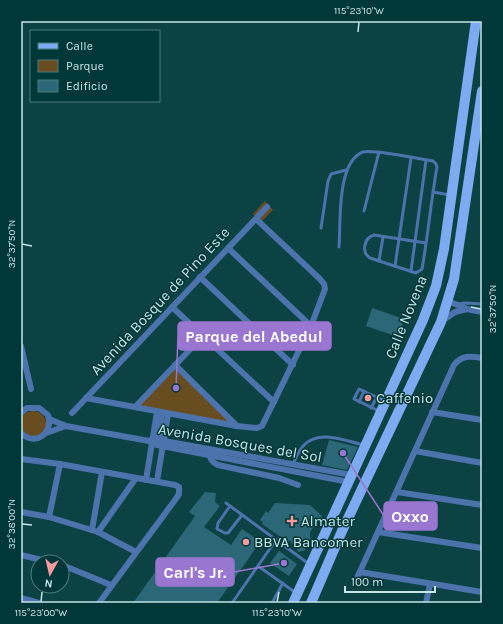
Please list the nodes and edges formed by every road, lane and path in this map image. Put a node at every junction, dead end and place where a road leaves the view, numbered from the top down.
1 (476, 21) edge
2 (482, 91) edge
3 (379, 152) junction
4 (411, 158) junction
5 (426, 160) junction
6 (346, 170) junction
7 (433, 192) junction
8 (452, 195) junction
9 (267, 207) dead end
10 (364, 211) dead end
11 (256, 219) junction
12 (321, 228) dead end
13 (383, 237) junction
14 (399, 239) junction
15 (414, 241) junction
16 (426, 243) junction
17 (339, 247) dead end
18 (228, 248) junction
19 (379, 261) junction
20 (395, 266) junction
21 (411, 271) junction
22 (200, 277) junction
23 (452, 303) junction
24 (482, 304) edge
25 (172, 307) junction
26 (467, 309) junction
27 (482, 312) edge
28 (441, 322) junction
29 (311, 326) junction
30 (203, 336) junction
31 (21, 346) edge
32 (482, 358) edge
33 (175, 365) junction
34 (293, 365) junction
35 (21, 373) edge
36 (29, 378) junction
37 (31, 388) dead end
38 (364, 391) junction
39 (376, 397) junction
40 (86, 398) junction
41 (274, 402) junction
42 (359, 402) junction
43 (386, 402) junction
44 (24, 407) edge
45 (135, 407) junction
46 (371, 408) junction
47 (381, 412) junction
48 (432, 412) junction
49 (21, 413) edge
50 (72, 413) dead end
51 (162, 413) junction
52 (49, 419) junction
53 (482, 420) edge
54 (66, 426) junction
55 (237, 426) junction
56 (21, 433) edge
57 (46, 433) junction
58 (156, 442) junction
59 (366, 446) junction
60 (210, 452) junction
61 (415, 452) junction
62 (21, 460) edge
63 (482, 463) edge
64 (60, 464) junction
65 (294, 464) junction
66 (102, 472) junction
67 (136, 478) junction
68 (350, 479) junction
69 (146, 480) junction
70 (157, 481) junction
71 (298, 485) dead end
72 (397, 492) junction
73 (226, 503) dead end
74 (482, 505) edge
75 (230, 506) junction
76 (21, 512) edge
77 (242, 515) junction
78 (49, 517) junction
79 (95, 531) junction
80 (342, 531) junction
81 (378, 532) junction
82 (276, 540) junction
83 (482, 548) edge
84 (136, 552) junction
85 (311, 565) junction
86 (258, 566) junction
87 (70, 568) edge
88 (282, 583) junction
89 (430, 584) junction
90 (112, 586) junction
91 (482, 592) edge
92 (21, 598) edge
93 (295, 599) edge
94 (39, 603) edge
95 (99, 603) edge
96 (232, 603) edge
97 (272, 603) edge
98 (310, 603) edge
99 (426, 603) edge

1 - 8 main road, Calle Novena
2 - 23 main road, Calle Novena
3 - 4 lane
3 - 6 lane
3 - 10 lane
4 - 5 lane
4 - 14 lane
5 - 7 lane
5 - 15 lane
6 - 12 lane
6 - 17 lane
7 - 8 lane
7 - 16 lane
8 - 43 main road, Calle Novena
9 - 11 street, Avenida Bosque de Pino Este
11 - 18 street, Avenida Bosque de Pino Este
11 - 29 street
13 - 14 lane
13 - 19 lane
13 - 19 lane
14 - 15 lane
14 - 20 lane
15 - 16 lane
15 - 21 lane
16 - 21 lane
18 - 22 street, Avenida Bosque de Pino Este
18 - 29 street
19 - 20 lane
20 - 21 lane
22 - 25 street, Avenida Bosque de Pino Este
22 - 34 street
23 - 24 lane
23 - 26 street
23 - 28 main road, Calle Novena
25 - 30 street
25 - 40 street, Avenida Bosque de Pino Este
26 - 27 street
26 - 28 street
28 - 80 main road, Calle Novena
29 - 34 street
30 - 33 street
30 - 41 street
31 - 36 street
32 - 48 street
33 - 45 street
33 - 55 street
34 - 41 street
35 - 36 street
36 - 37 street
38 - 39 lane
38 - 42 lane
38 - 42 lane
39 - 43 lane
39 - 46 lane
40 - 45 street
40 - 50 street, Avenida Bosque de Pino Este
41 - 55 street
42 - 46 lane
43 - 47 main road, Calle Novena
44 - 49 street
44 - 52 street, Avenida Bosques del Sol
45 - 51 street
46 - 47 lane
47 - 59 main road, Calle Novena
48 - 53 street
48 - 61 street
51 - 55 street
51 - 58 street
51 - 58 street
52 - 54 street, Avenida Bosques del Sol
52 - 57 street
54 - 57 street, Avenida Bosques del Sol
54 - 58 street, Avenida Bosques del Sol
56 - 57 street, Avenida Bosques del Sol
58 - 60 street, Avenida Bosques del Sol
58 - 69 street
58 - 70 street
59 - 65 lane
59 - 68 main road, Calle Novena
60 - 65 street, Avenida Bosques del Sol
60 - 68 street, Avenida Bosques del Sol
60 - 71 street
61 - 63 street
61 - 72 street
62 - 64 street
64 - 66 street
64 - 78 street
65 - 68 street, Avenida Bosques del Sol
66 - 67 street
66 - 79 street
67 - 69 street
67 - 79 street
68 - 80 main road
68 - 85 main road, Calle Novena
69 - 70 street
70 - 84 street
72 - 74 street
72 - 81 street
73 - 75 lane
75 - 77 lane
75 - 77 lane
76 - 78 street
77 - 82 lane
78 - 79 street
79 - 84 street
80 - 98 main road, Calle Novena
81 - 83 street
81 - 89 street
82 - 85 lane
82 - 86 lane
84 - 90 street
85 - 93 main road, Calle Novena
86 - 88 lane
86 - 96 lane
87 - 90 street
88 - 93 lane
88 - 97 lane
89 - 91 street
89 - 99 street
90 - 95 street
92 - 94 street

